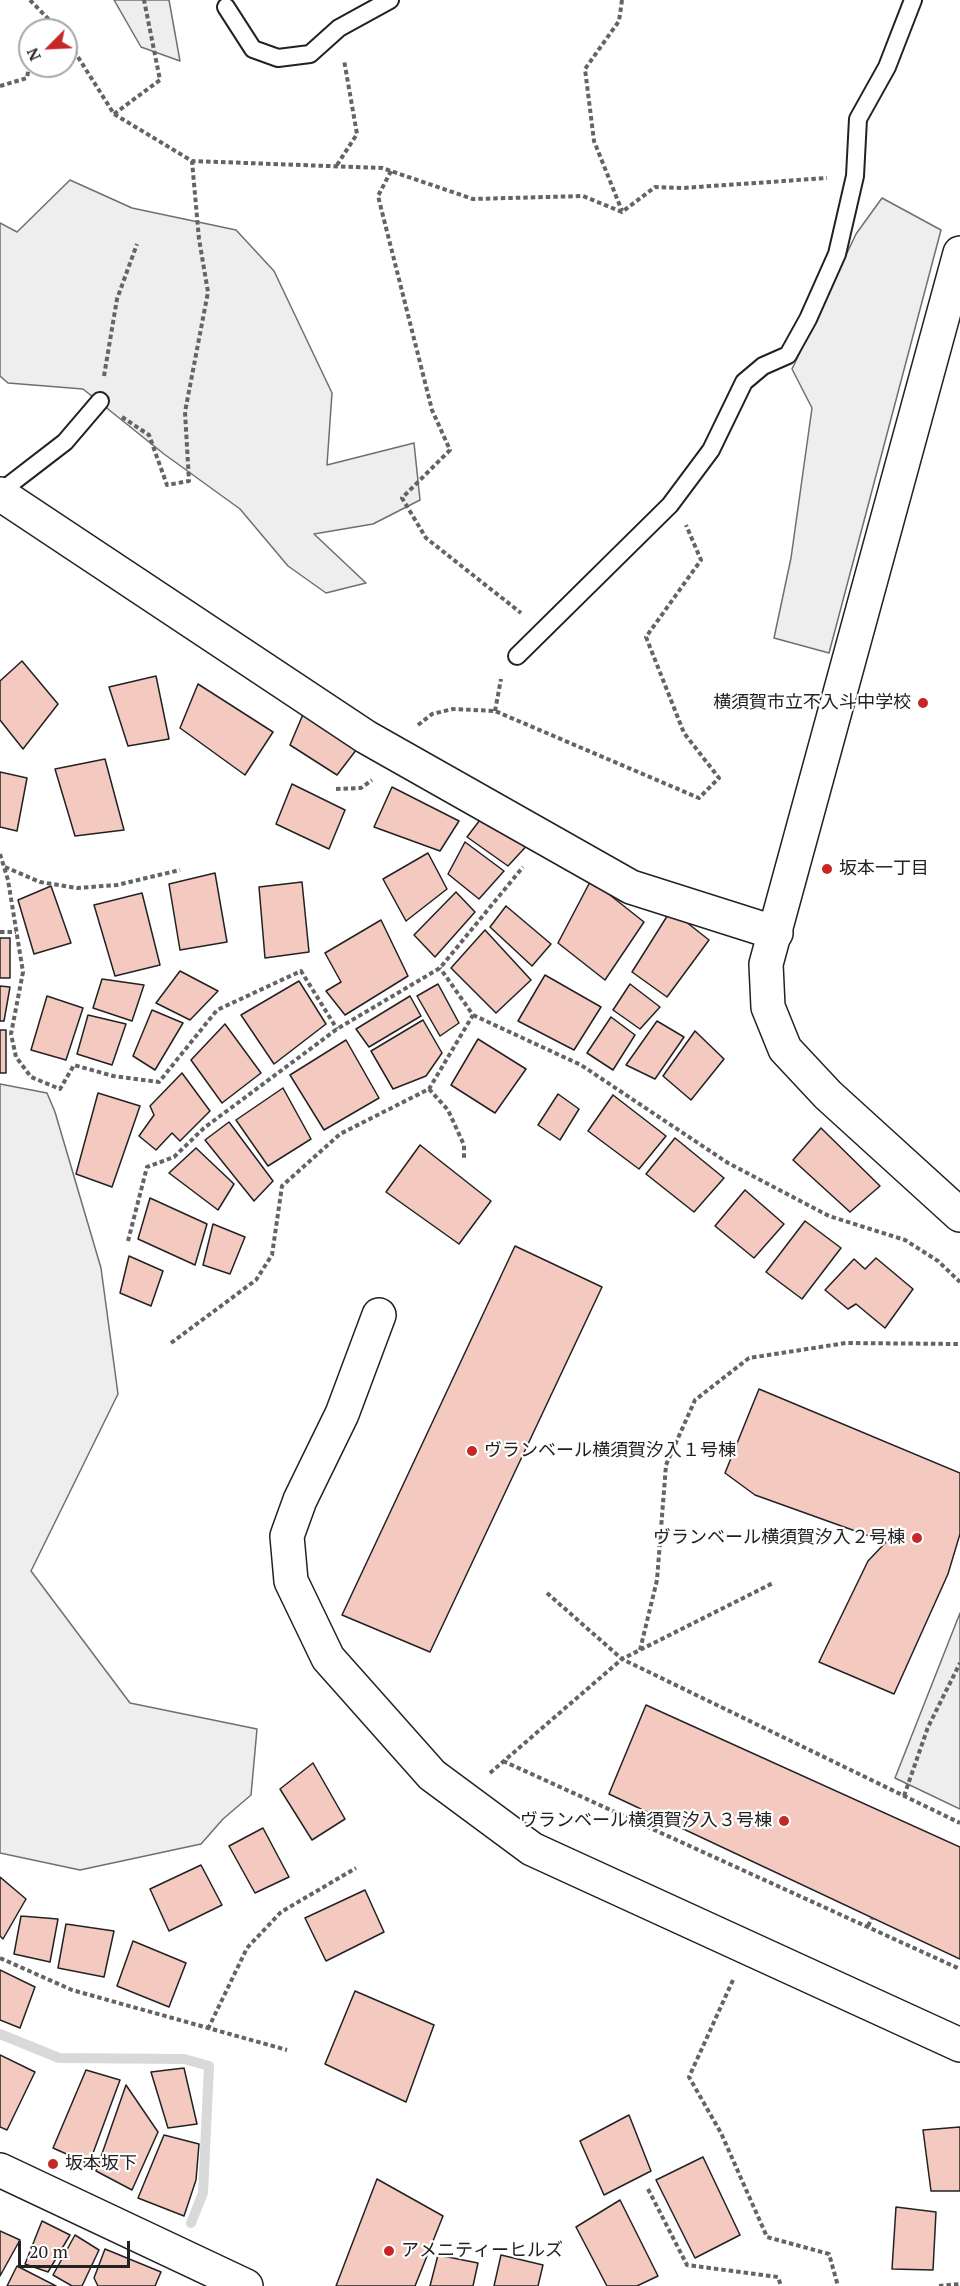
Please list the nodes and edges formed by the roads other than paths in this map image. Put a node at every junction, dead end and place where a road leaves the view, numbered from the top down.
1 (390, 0) edge
2 (912, 0) edge
3 (225, 7) dead end
4 (960, 253) edge
5 (952, 315) edge
6 (100, 401) road end
7 (4, 502) edge
8 (517, 656) dead end
9 (776, 933) junction
10 (960, 1215) edge
11 (379, 1315) dead end
12 (960, 2045) edge
13 (0, 2170) edge
14 (246, 2286) edge

1 - 3 lane
2 - 8 lane
4 - 5 street
5 - 9 street
6 - 7 lane
7 - 9 street
9 - 10 street
11 - 12 street
13 - 14 street

